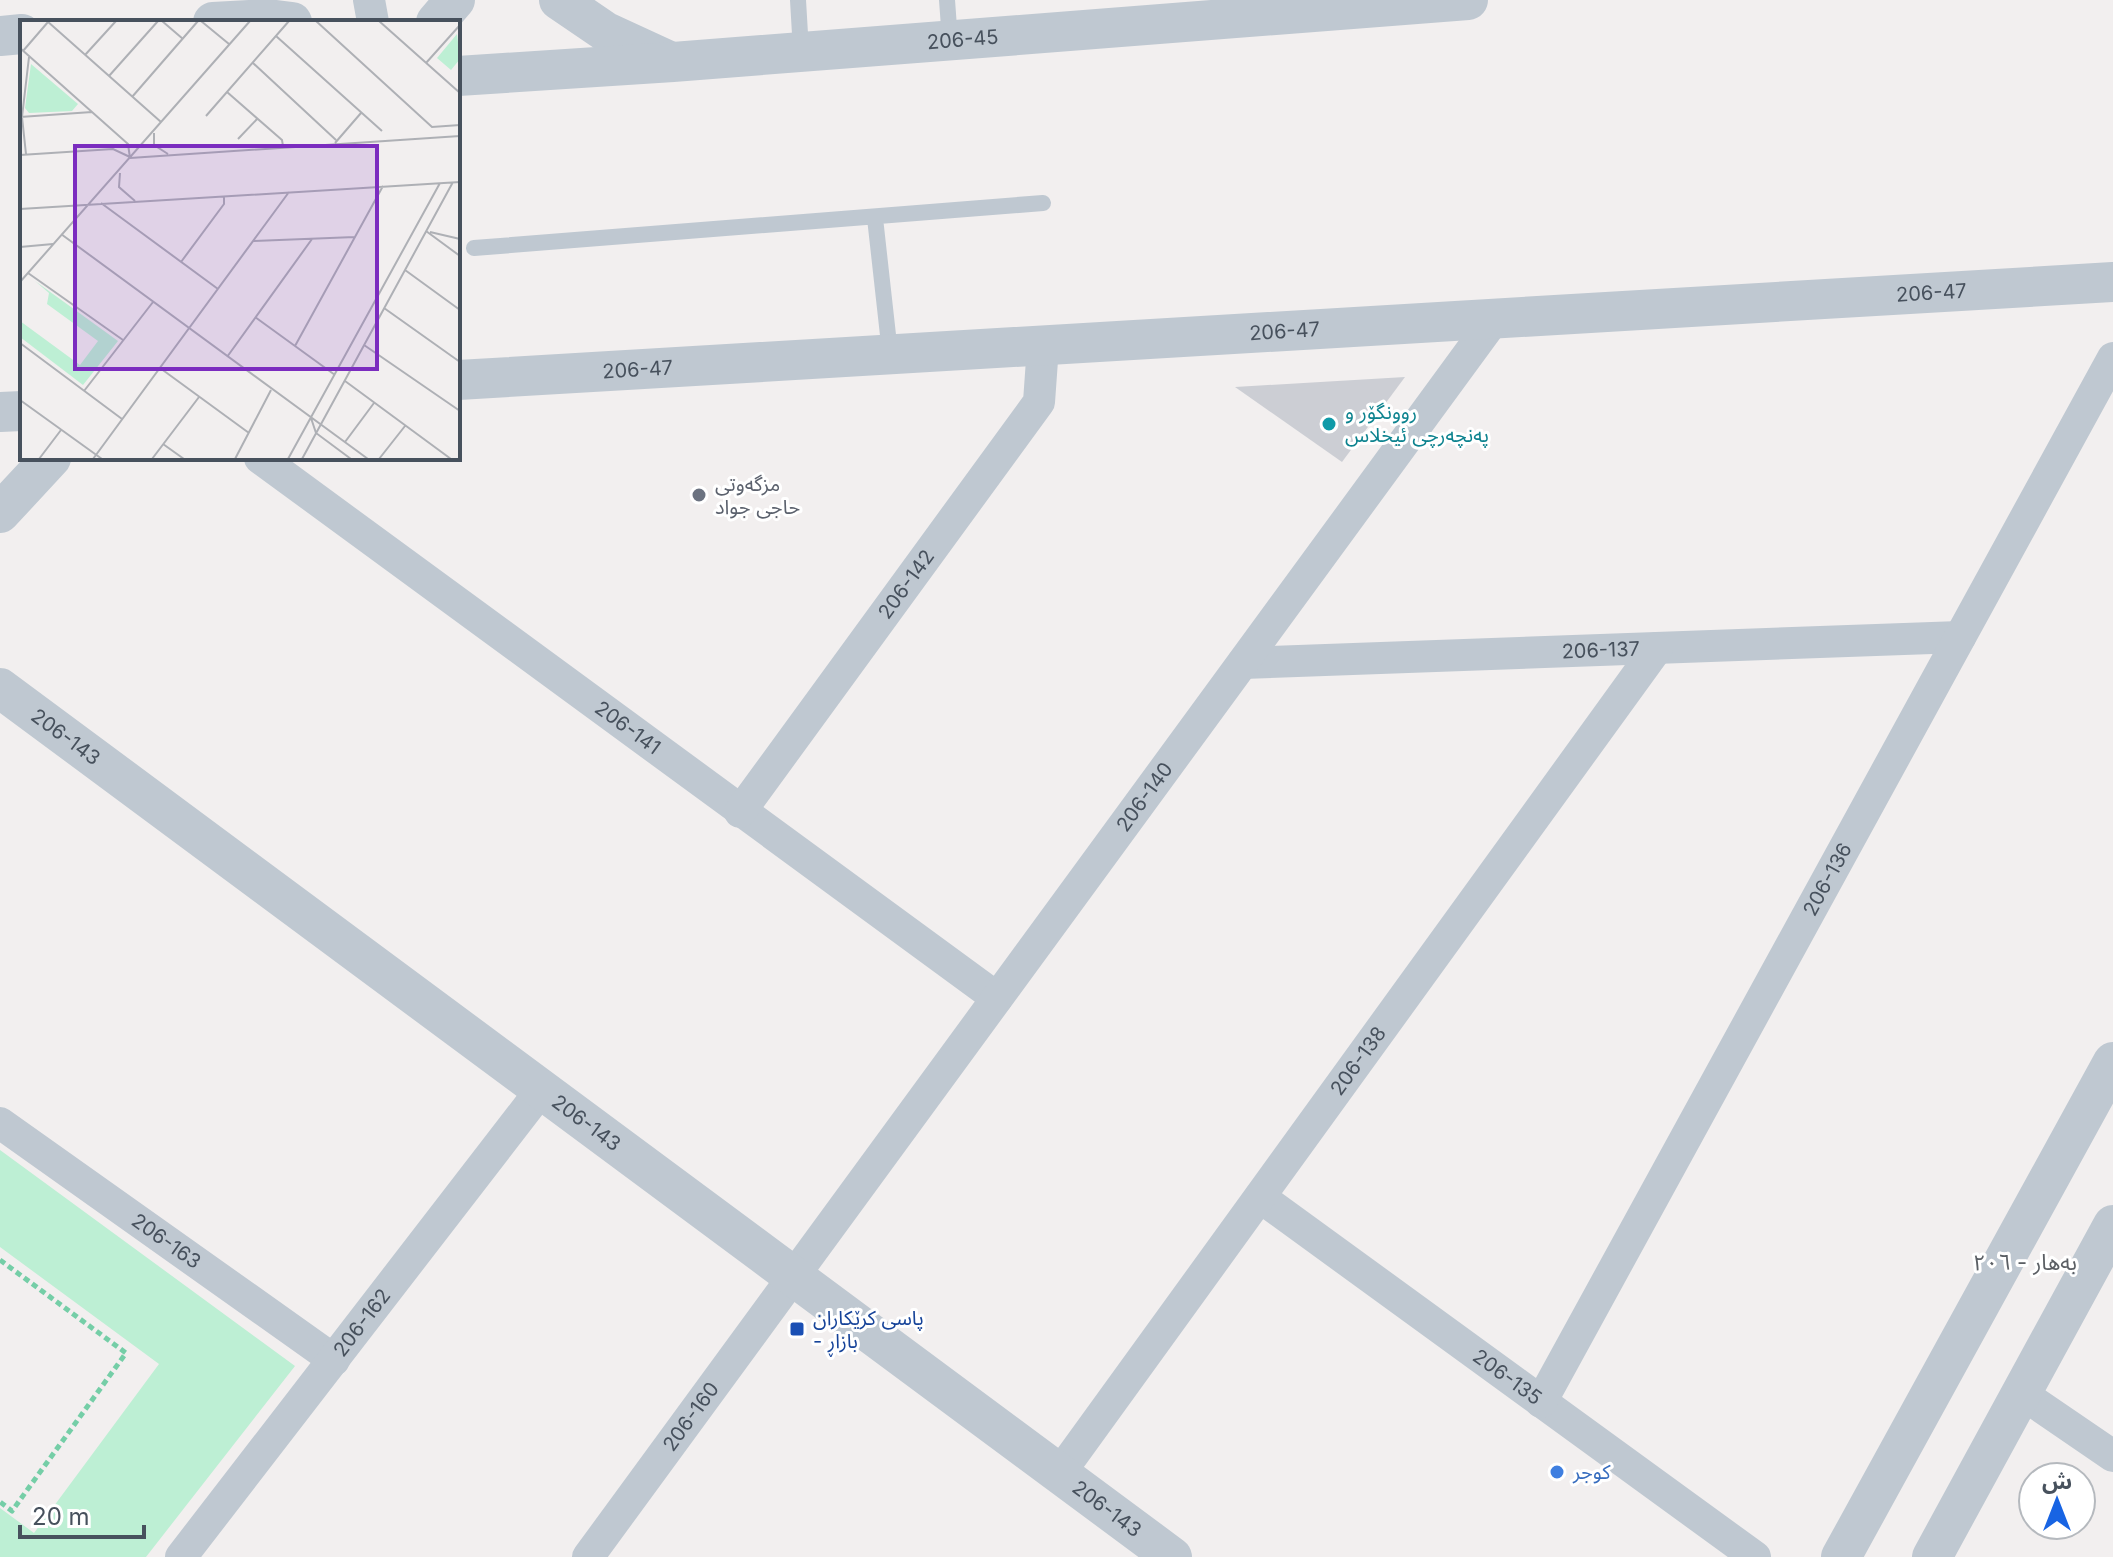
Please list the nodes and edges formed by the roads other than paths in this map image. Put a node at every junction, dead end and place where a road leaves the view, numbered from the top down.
1 (369, 0) edge
2 (455, 0) edge
3 (559, 0) edge
4 (798, 0) edge
5 (947, 0) edge
6 (1453, 0) edge
7 (1468, 0) edge
8 (249, 20) edge
9 (275, 20) edge
10 (373, 20) edge
11 (438, 20) edge
12 (20, 34) edge
13 (0, 36) edge
14 (950, 41) junction
15 (802, 52) junction
16 (673, 62) junction
17 (460, 76) edge
18 (1043, 203) dead end
19 (875, 218) junction
20 (474, 248) dead end
21 (2113, 282) edge
22 (1495, 318) junction
23 (1043, 346) junction
24 (890, 354) junction
25 (2113, 358) edge
26 (460, 380) edge
27 (20, 411) edge
28 (0, 412) edge
29 (49, 460) edge
30 (263, 460) edge
31 (0, 513) edge
32 (1960, 637) junction
33 (1657, 648) junction
34 (1243, 663) junction
35 (0, 688) edge
36 (740, 812) junction
37 (997, 998) junction
38 (2113, 1062) edge
39 (542, 1089) junction
40 (0, 1123) edge
41 (1260, 1197) junction
42 (2113, 1225) edge
43 (793, 1276) junction
44 (334, 1360) junction
45 (2021, 1393) junction
46 (1541, 1402) junction
47 (2113, 1456) edge
48 (1059, 1474) junction
49 (591, 1556) edge
50 (181, 1557) edge
51 (1172, 1557) edge
52 (1755, 1557) edge
53 (1841, 1557) edge
54 (1932, 1557) edge

1 - 10 street
2 - 11 street
3 - 16 street
4 - 15 lane
5 - 14 lane
6 - 7 street, 206-45
6 - 14 street, 206-45
8 - 9 street
12 - 13 street
14 - 15 street, 206-45
15 - 16 street, 206-45
16 - 17 street, 206-45
18 - 19 lane
19 - 20 lane
19 - 24 lane
21 - 22 street, 206-47
22 - 23 street, 206-47
22 - 34 street, 206-140
23 - 24 street, 206-47
23 - 36 street, 206-142
24 - 26 street, 206-47
25 - 32 street, 206-136
27 - 28 street
29 - 31 street
30 - 36 street, 206-141
32 - 33 street, 206-137
32 - 46 street, 206-136
33 - 34 street, 206-137
33 - 41 street, 206-138
34 - 37 street, 206-140
35 - 39 street, 206-143
36 - 37 street, 206-141
37 - 43 street, 206-140
38 - 53 street
39 - 43 street, 206-143
39 - 44 street, 206-162
40 - 44 street, 206-163
41 - 46 street, 206-135
41 - 48 street, 206-138
42 - 45 street
43 - 48 street, 206-143
43 - 49 street, 206-160
44 - 50 street, 206-162
45 - 47 street
45 - 54 street
46 - 52 street, 206-135
48 - 51 street, 206-143

